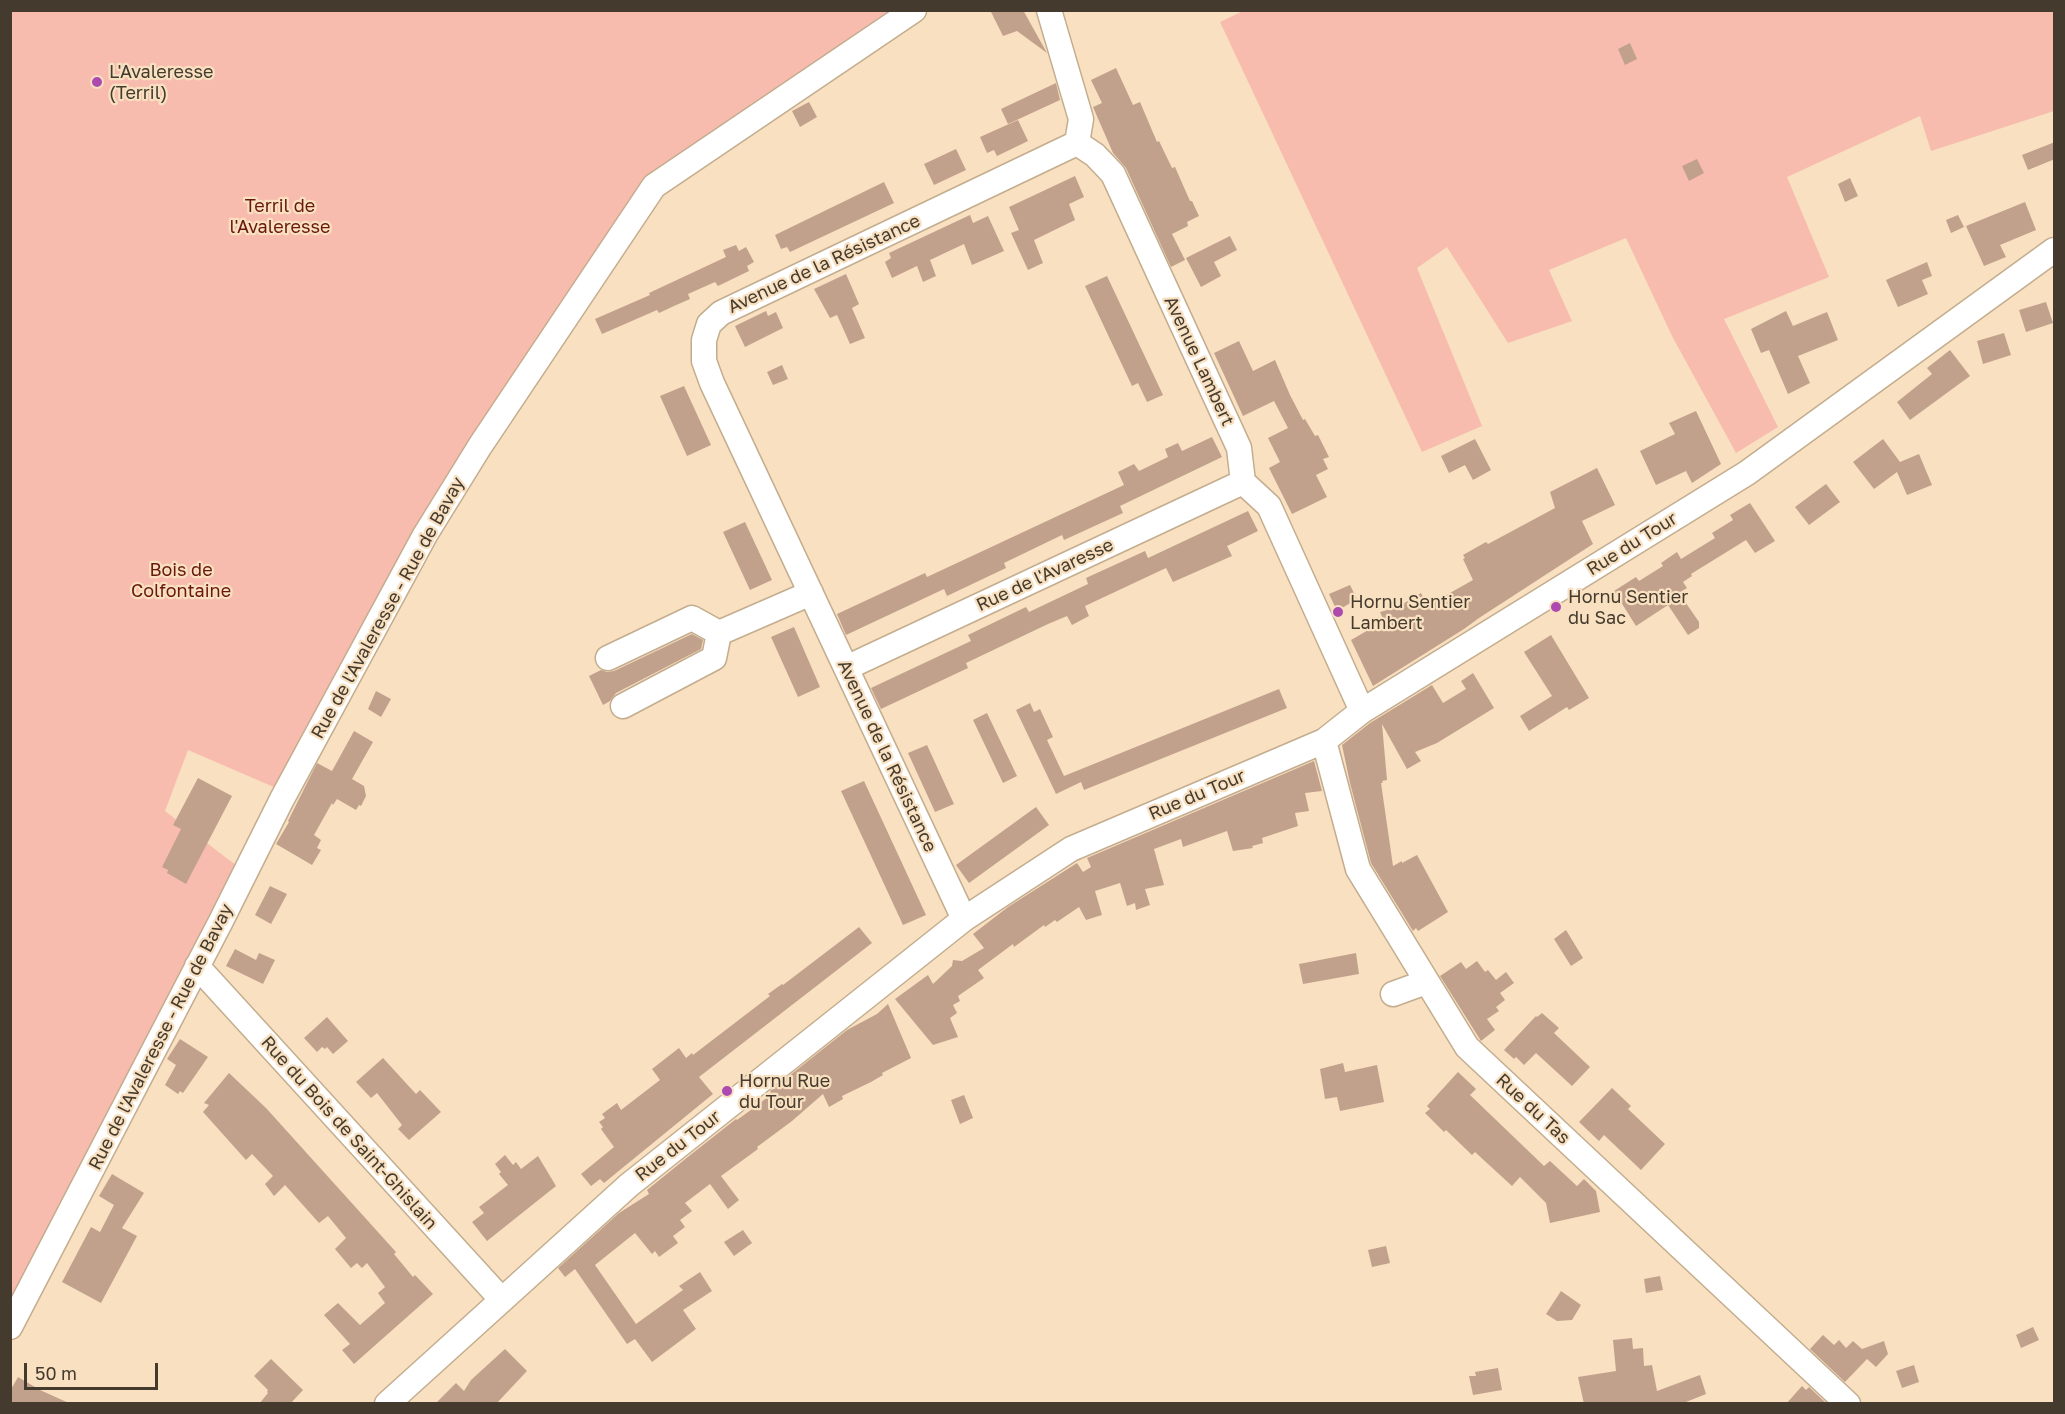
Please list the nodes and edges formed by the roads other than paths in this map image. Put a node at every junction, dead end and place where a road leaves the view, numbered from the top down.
1 (914, 10) edge
2 (1049, 10) edge
3 (1077, 143) junction
4 (2055, 250) edge
5 (1243, 482) junction
6 (811, 593) junction
7 (719, 633) junction
8 (608, 658) dead end
9 (846, 668) junction
10 (623, 706) dead end
11 (1362, 711) junction
12 (1324, 741) junction
13 (964, 919) junction
14 (197, 966) junction
15 (1426, 982) junction
16 (1393, 994) dead end
17 (502, 1300) junction
18 (10, 1327) edge
19 (387, 1404) edge
20 (1848, 1404) edge

1 - 14 street, Rue de l'Avaleresse - Rue de Bavay
2 - 3 street
3 - 5 street, Avenue Lambert
3 - 6 street, Avenue de la Résistance
4 - 11 street, Rue du Tour
5 - 9 street, Rue de l'Avaresse
5 - 11 street
6 - 7 street
6 - 9 street, Avenue de la Résistance
7 - 8 street
7 - 10 street
9 - 13 street, Avenue de la Résistance
11 - 12 street, Rue du Tour
12 - 13 street, Rue du Tour
12 - 15 street, Rue du Tas
13 - 17 street, Rue du Tour
14 - 17 street, Rue du Bois de Saint-Ghislain
14 - 18 street, Rue de l'Avaleresse - Rue de Bavay
15 - 16 street
15 - 20 street, Rue du Tas
17 - 19 street, Rue du Tour

